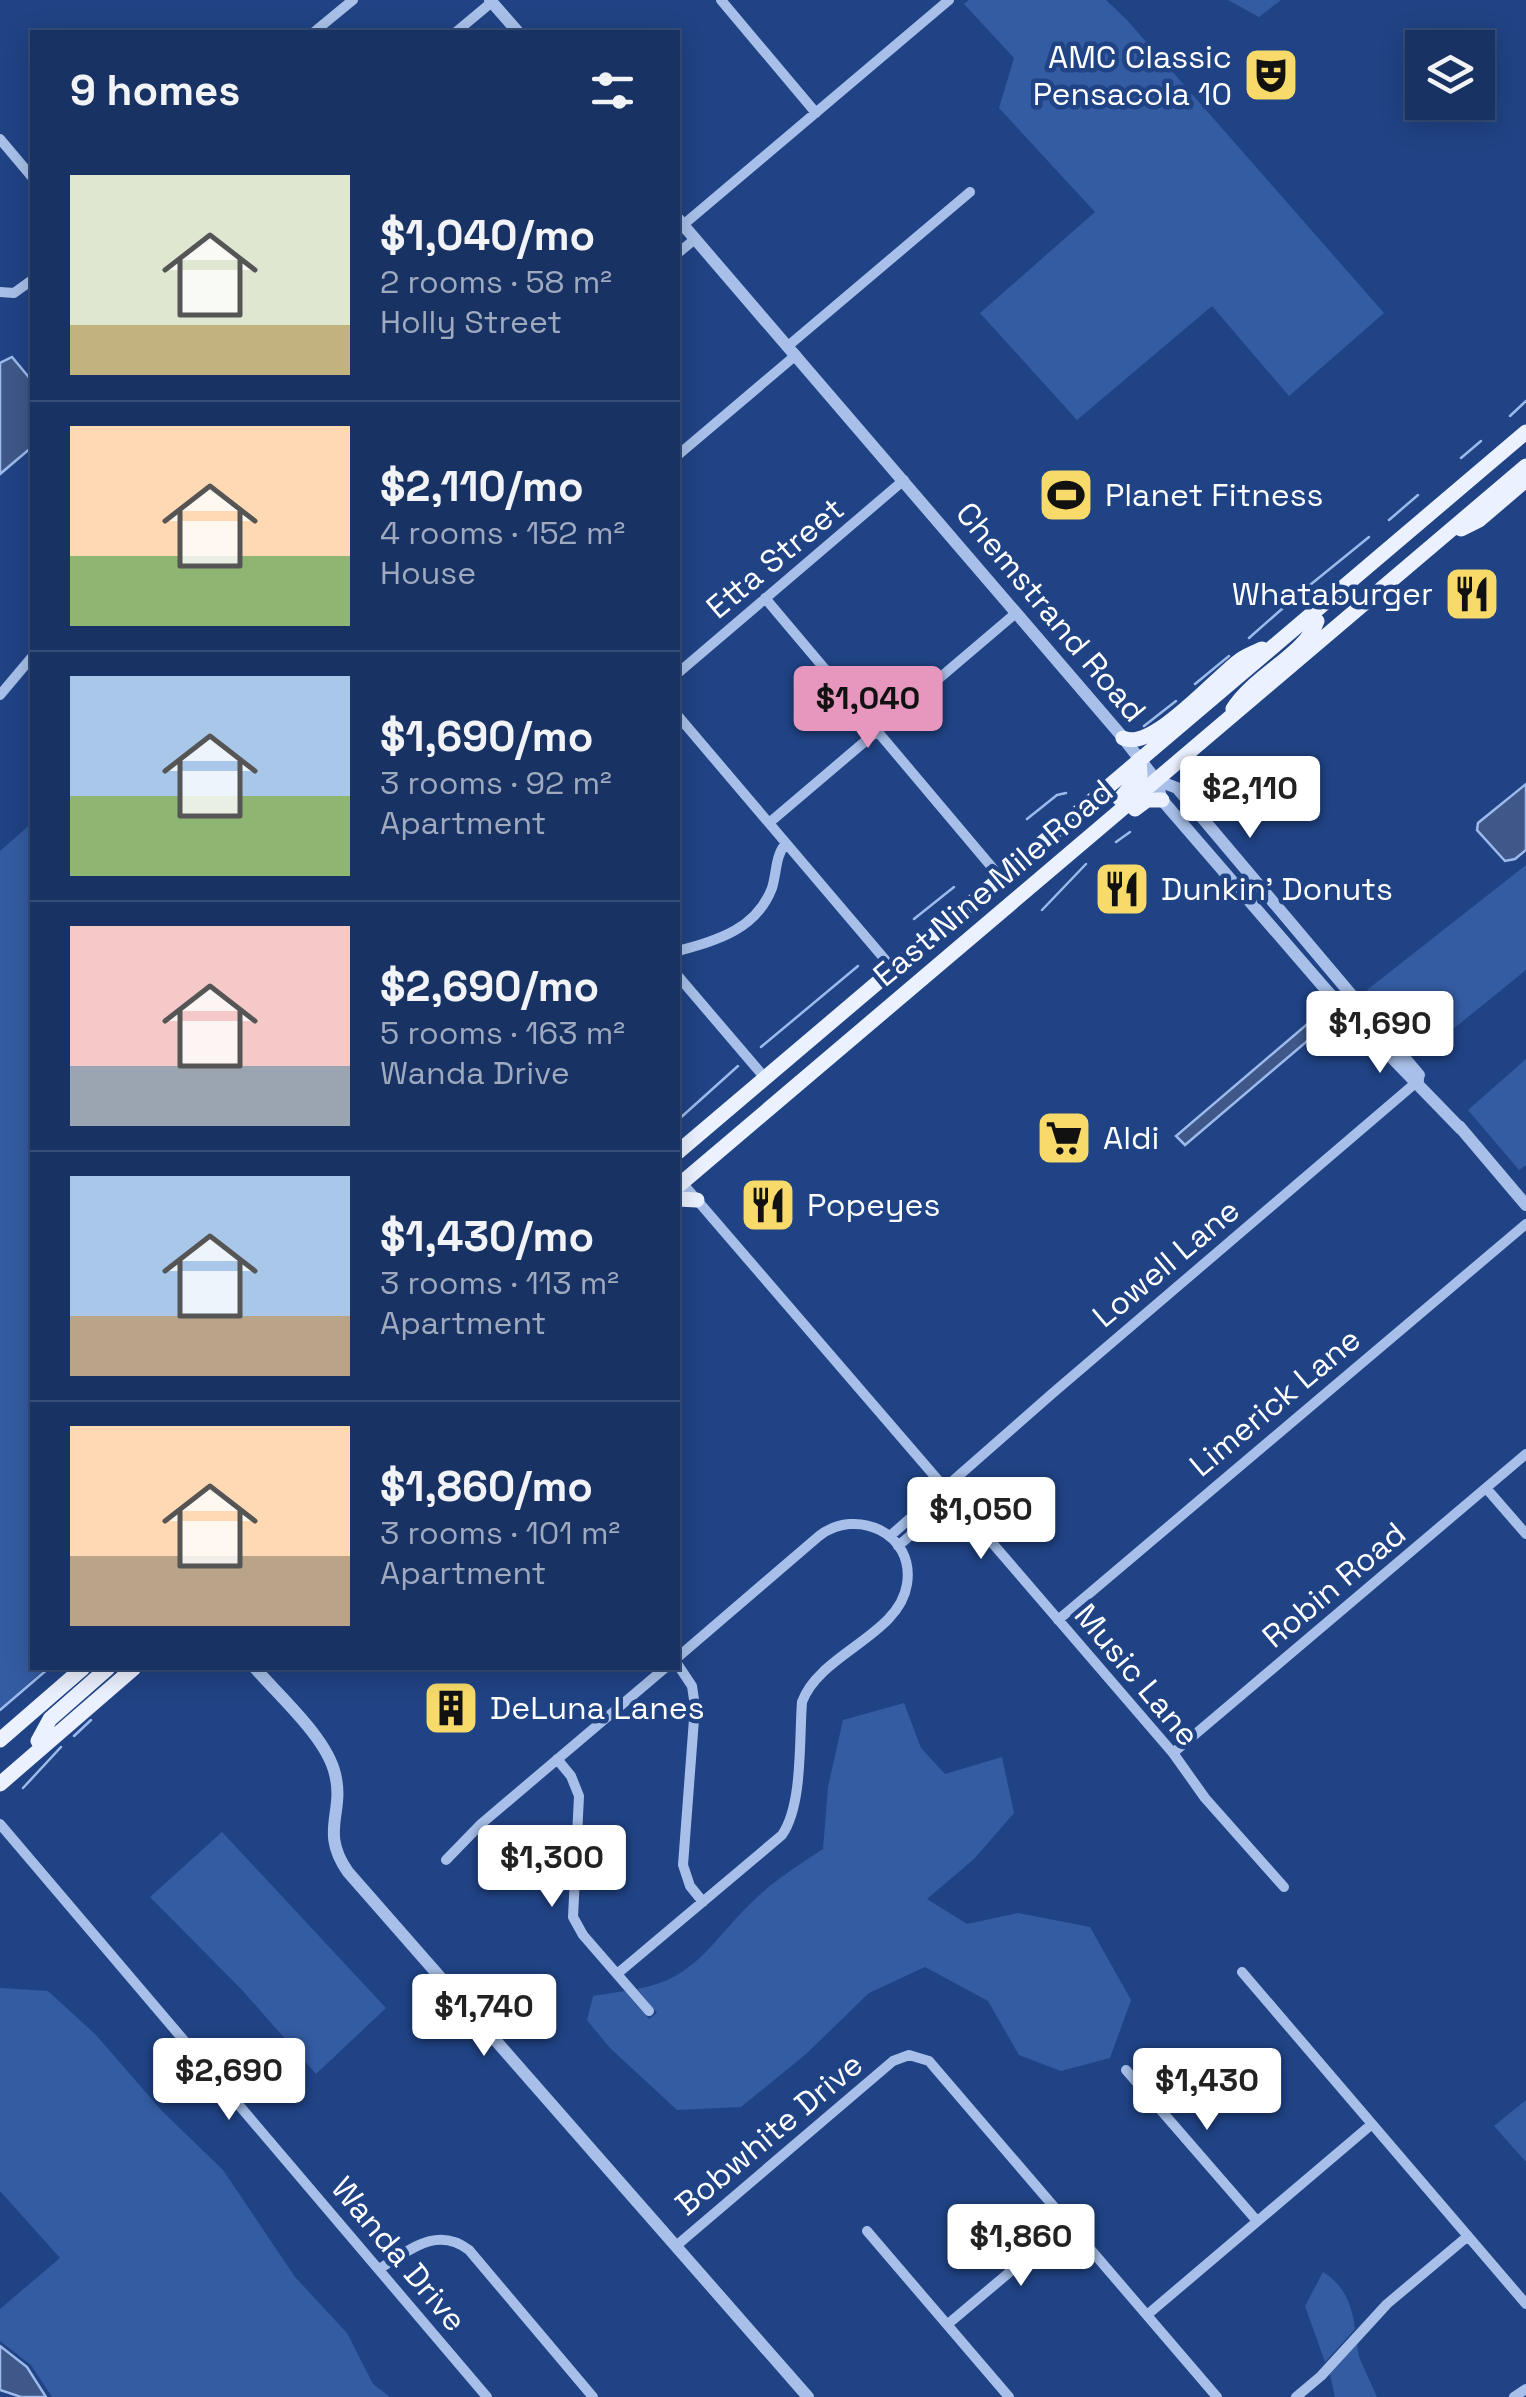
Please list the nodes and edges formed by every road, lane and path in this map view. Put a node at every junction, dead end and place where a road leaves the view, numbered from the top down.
1 (353, 0) edge
2 (721, 0) edge
3 (491, 1) edge
4 (944, 2) edge
5 (316, 30) edge
6 (458, 30) edge
7 (516, 30) edge
8 (816, 113) junction
9 (0, 140) edge
10 (30, 175) edge
11 (970, 192) dead end
12 (680, 222) edge
13 (695, 238) junction
14 (680, 251) edge
15 (30, 281) edge
16 (0, 292) edge
17 (792, 351) junction
18 (1526, 432) edge
19 (1507, 449) junction
20 (680, 454) edge
21 (1526, 454) edge
22 (1526, 466) edge
23 (904, 480) junction
24 (1526, 480) edge
25 (1436, 542) junction
26 (1401, 549) junction
27 (765, 598) junction
28 (1016, 613) junction
29 (1316, 621) junction
30 (1342, 622) junction
31 (1280, 641) junction
32 (30, 660) edge
33 (680, 671) edge
34 (2, 688) edge
35 (680, 718) edge
36 (1226, 720) junction
37 (877, 731) junction
38 (1124, 738) junction
39 (1139, 760) junction
40 (1156, 780) junction
41 (1162, 800) junction
42 (769, 823) junction
43 (786, 844) junction
44 (1001, 878) junction
45 (969, 939) junction
46 (680, 950) edge
47 (893, 969) junction
48 (680, 978) edge
49 (868, 1024) junction
50 (851, 1039) junction
51 (843, 1062) dead end
52 (765, 1078) junction
53 (1419, 1080) junction
54 (680, 1150) edge
55 (714, 1156) junction
56 (680, 1168) edge
57 (680, 1185) edge
58 (680, 1187) edge
59 (696, 1200) joint
60 (1526, 1204) edge
61 (1526, 1224) edge
62 (1526, 1454) edge
63 (944, 1487) junction
64 (1486, 1488) junction
65 (953, 1499) junction
66 (1526, 1534) edge
67 (894, 1541) junction
68 (1058, 1620) junction
69 (680, 1654) edge
70 (680, 1668) edge
71 (81, 1670) edge
72 (106, 1670) edge
73 (120, 1670) edge
74 (132, 1670) edge
75 (257, 1670) edge
76 (663, 1670) edge
77 (0, 1740) edge
78 (38, 1741) junction
79 (1174, 1753) junction
80 (558, 1759) junction
81 (0, 1774) edge
82 (0, 1784) edge
83 (0, 1824) edge
84 (446, 1860) dead end
85 (1284, 1887) dead end
86 (703, 1902) junction
87 (1242, 1972) dead end
88 (617, 1974) junction
89 (650, 2011) dead end
90 (1126, 2070) dead end
91 (1372, 2124) junction
92 (1257, 2221) junction
93 (1068, 2223) junction
94 (867, 2231) dead end
95 (1468, 2236) junction
96 (676, 2246) junction
97 (379, 2269) junction
98 (1526, 2304) edge
99 (1147, 2315) junction
100 (948, 2324) junction
101 (1526, 2389) edge
102 (486, 2397) edge
103 (593, 2397) edge
104 (808, 2397) edge
105 (1009, 2397) edge
106 (1217, 2397) edge
107 (1296, 2397) edge
108 (1514, 2397) edge

1 - 5 street
2 - 8 street
3 - 6 street
3 - 7 street
4 - 8 street
8 - 12 street
9 - 10 street
11 - 17 street
12 - 13 street, Chemstrand Road
13 - 14 street
13 - 17 street, Chemstrand Road
15 - 16 street
17 - 20 street
17 - 23 street, Chemstrand Road
18 - 19 main road, East Nine Mile Road
19 - 26 main road
19 - 31 main road, East Nine Mile Road
21 - 25 main road
22 - 25 main road, East Nine Mile Road
23 - 27 street, Etta Street
23 - 28 street, Chemstrand Road
24 - 25 main road
25 - 30 main road, East Nine Mile Road
26 - 29 main road
26 - 30 main road
27 - 33 street, Etta Street
27 - 37 street
28 - 37 street
28 - 38 street, Chemstrand Road
29 - 36 main road
29 - 40 main road
30 - 36 main road, East Nine Mile Road
31 - 38 main road
31 - 39 main road, East Nine Mile Road
32 - 34 street
35 - 42 street
36 - 40 main road, East Nine Mile Road
37 - 42 street
37 - 44 street
38 - 39 street, Chemstrand Road
39 - 40 street, Chemstrand Road
39 - 44 main road, East Nine Mile Road
39 - 45 main road
40 - 41 street, Chemstrand Road
40 - 45 main road, East Nine Mile Road
40 - 53 street, Chemstrand Road
41 - 49 main road
41 - 53 street, Chemstrand Road
42 - 43 street
43 - 46 street
43 - 47 street
44 - 47 main road, East Nine Mile Road
45 - 49 main road, East Nine Mile Road
47 - 50 main road
47 - 52 main road, East Nine Mile Road
48 - 52 street
49 - 50 main road, East Nine Mile Road
50 - 55 main road, East Nine Mile Road
51 - 55 main road
52 - 54 main road, East Nine Mile Road
52 - 56 main road
53 - 60 street, Chemstrand Road
53 - 63 street, Lowell Lane
55 - 57 main road, East Nine Mile Road
58 - 59 main road
59 - 63 street, Music Lane
61 - 68 street, Limerick Lane
62 - 64 street, Robin Road
63 - 65 street, Music Lane
63 - 67 street, Lowell Lane
64 - 66 street
64 - 79 street, Robin Road
65 - 67 street
65 - 68 street, Music Lane
67 - 69 street
67 - 86 street
68 - 79 street, Music Lane
70 - 86 street
71 - 77 main road
72 - 78 main road
73 - 78 main road
74 - 82 main road
75 - 96 street
76 - 80 street
78 - 81 main road
79 - 85 street, Music Lane
80 - 84 street
80 - 88 street
83 - 97 street, Wanda Drive
86 - 88 street
87 - 91 street
88 - 89 street
90 - 92 street
91 - 92 street
91 - 95 street
92 - 99 street
93 - 96 street, Bobwhite Drive
93 - 99 street, Bobwhite Drive
93 - 100 street
94 - 100 street
95 - 98 street
95 - 107 street
96 - 104 street
97 - 102 street, Wanda Drive
97 - 103 street
99 - 106 street, Bobwhite Drive
100 - 105 street
101 - 108 street

